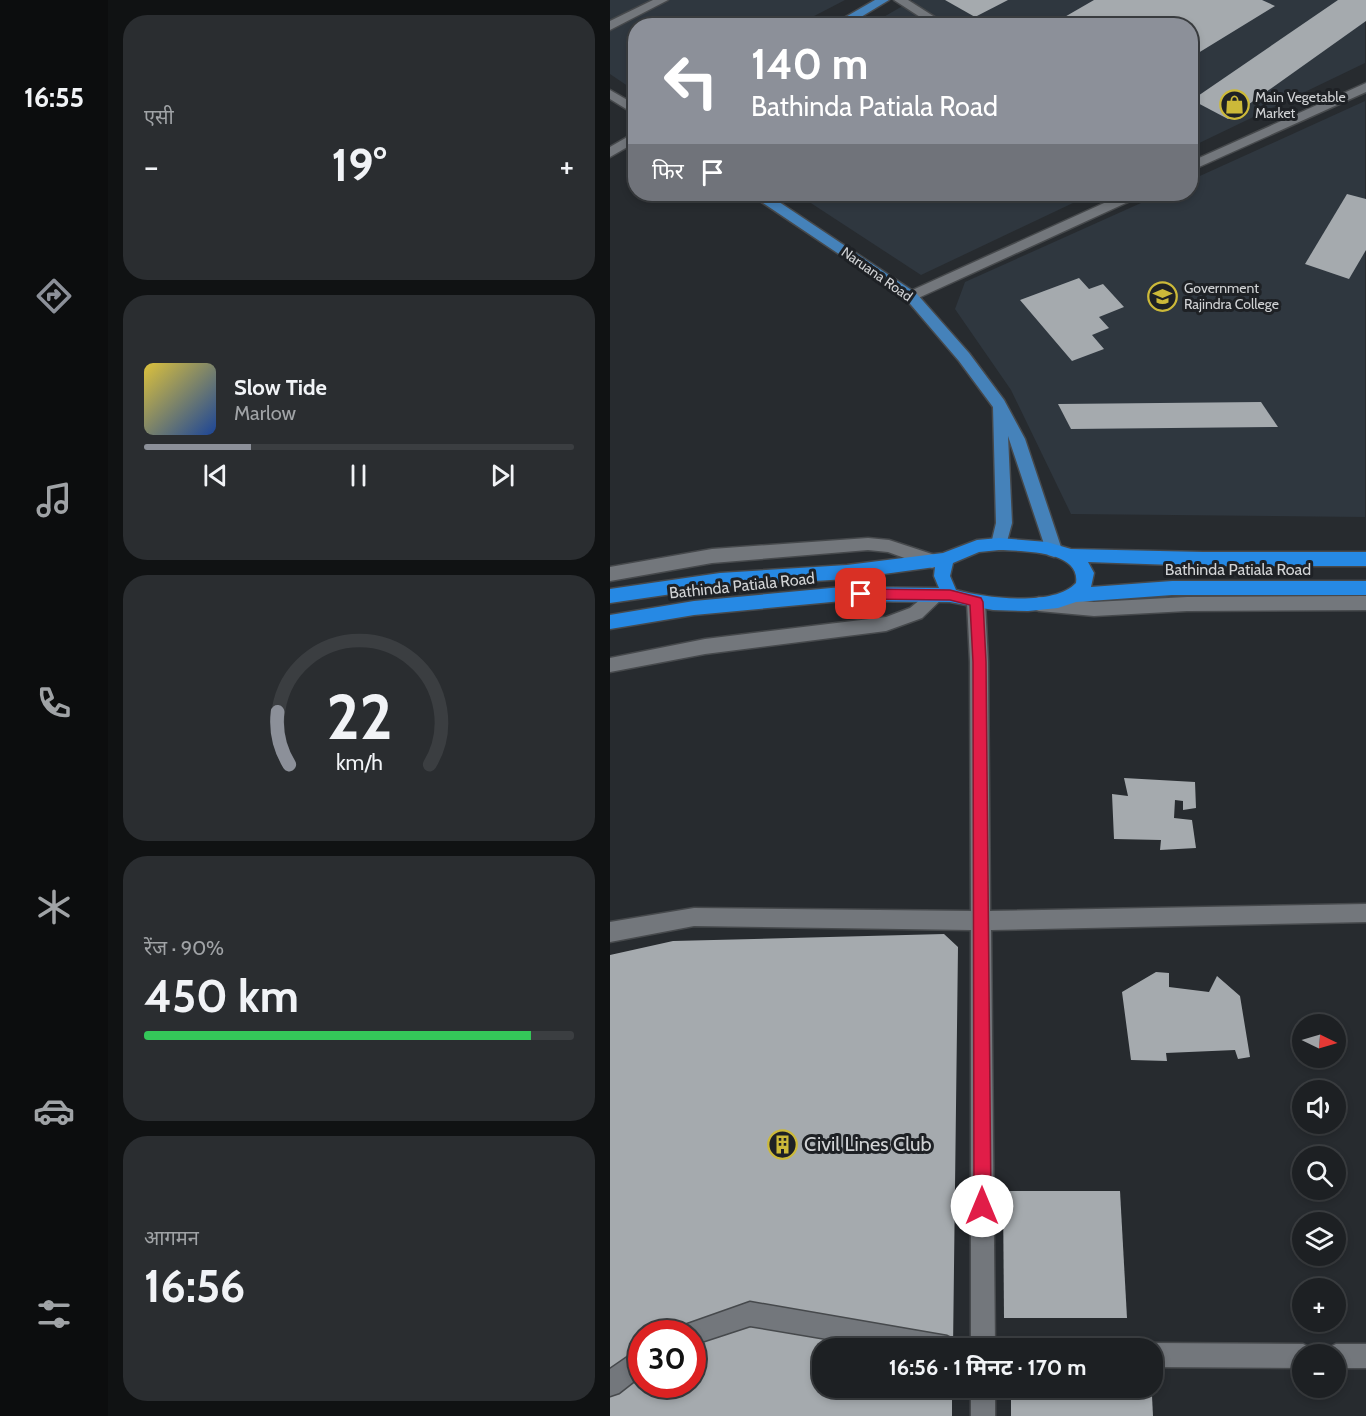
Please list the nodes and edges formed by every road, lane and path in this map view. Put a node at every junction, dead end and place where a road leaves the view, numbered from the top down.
1 (662, 0) edge
2 (883, 0) edge
3 (900, 0) edge
4 (850, 18) edge
5 (930, 18) edge
6 (610, 26) edge
7 (1366, 87) edge
8 (610, 94) edge
9 (628, 106) edge
10 (628, 141) edge
11 (610, 153) edge
12 (1198, 163) edge
13 (769, 201) edge
14 (1119, 201) edge
15 (911, 296) junction
16 (998, 404) junction
17 (999, 544) junction
18 (1054, 550) junction
19 (1071, 555) junction
20 (1366, 559) edge
21 (939, 560) junction
22 (610, 574) edge
23 (1366, 588) edge
24 (944, 595) junction
25 (1075, 595) junction
26 (610, 596) edge
27 (976, 602) junction
28 (1028, 603) junction
29 (1366, 603) edge
30 (610, 622) edge
31 (610, 665) edge
32 (1366, 913) edge
33 (981, 921) junction
34 (610, 932) edge
35 (706, 1329) edge
36 (889, 1338) edge
37 (983, 1338) edge
38 (1163, 1355) edge
39 (1292, 1356) edge
40 (1346, 1356) edge
41 (1366, 1356) edge
42 (628, 1370) edge
43 (610, 1384) edge
44 (983, 1398) edge
45 (983, 1416) edge

1 - 6 street
2 - 4 main road
3 - 5 street
7 - 12 street
8 - 9 street
10 - 11 street
13 - 15 main road, Naruana Road
14 - 15 street
15 - 16 main road, Naruana Road
16 - 17 main road
16 - 18 main road, Naruana Road
17 - 18 highway
17 - 21 highway
18 - 19 highway
19 - 20 highway
19 - 25 highway
21 - 22 street
21 - 24 highway
21 - 26 highway
23 - 25 highway, Bathinda Patiala Road
24 - 27 highway, Bathinda Patiala Road
24 - 30 highway, Bathinda Patiala Road
24 - 31 street
25 - 28 highway, Bathinda Patiala Road
27 - 28 highway, Bathinda Patiala Road
27 - 33 street
28 - 29 street
32 - 33 street
33 - 34 street
33 - 37 street
35 - 36 street
38 - 39 street
40 - 41 street
42 - 43 street
44 - 45 street

